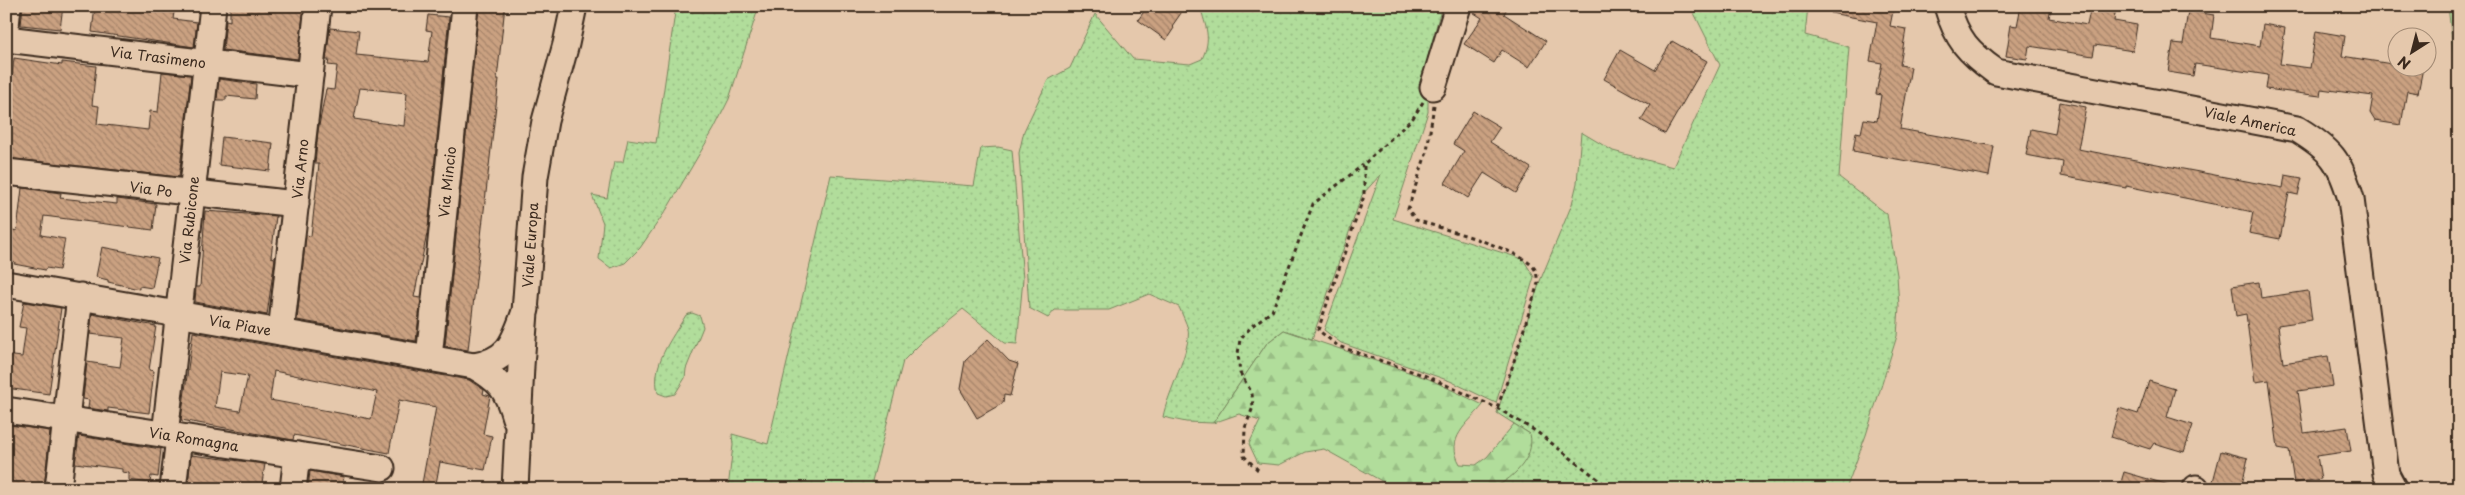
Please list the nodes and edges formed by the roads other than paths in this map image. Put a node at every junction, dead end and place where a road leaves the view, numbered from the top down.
1 (8, 6) edge
2 (214, 6) edge
3 (318, 6) edge
4 (465, 6) edge
5 (574, 6) edge
6 (1458, 6) edge
7 (1947, 6) edge
8 (6, 26) edge
9 (6, 39) edge
10 (207, 63) junction
11 (310, 75) junction
12 (1433, 87) road end
13 (6, 172) edge
14 (192, 194) junction
15 (296, 204) junction
16 (6, 284) edge
17 (80, 296) junction
18 (526, 310) junction
19 (178, 314) junction
20 (281, 332) junction
21 (429, 358) junction
22 (474, 366) junction
23 (6, 410) edge
24 (66, 420) junction
25 (518, 433) junction
26 (172, 436) junction
27 (297, 455) junction
28 (382, 468) dead end
29 (58, 489) edge
30 (173, 489) edge
31 (293, 489) edge
32 (515, 489) edge
33 (2394, 489) edge

1 - 8 street
2 - 10 street, Via Rubicone
3 - 11 street, Via Arno
4 - 21 street, Via Mincio
5 - 18 street, Viale Europa
6 - 12 street
7 - 33 street, Viale America
9 - 10 street, Via Trasimeno
10 - 11 street, Via Trasimeno
10 - 14 street, Via Rubicone
11 - 15 street, Via Arno
13 - 14 street, Via Po
14 - 15 street, Via Po
14 - 19 street, Via Rubicone
15 - 20 street, Via Arno
16 - 17 street, Via Piave
17 - 19 street, Via Piave
17 - 24 street
18 - 22 street
18 - 25 street, Viale Europa
19 - 20 street, Via Piave
19 - 26 street, Via Rubicone
20 - 21 street, Via Piave
21 - 22 street, Via Piave
22 - 25 street, Via Piave
23 - 24 street, Via Romagna
24 - 26 street, Via Romagna
24 - 29 street
25 - 32 street, Viale Europa
26 - 27 street, Via Romagna
26 - 30 street, Via Rubicone
27 - 28 street, Via Romagna
27 - 31 street

